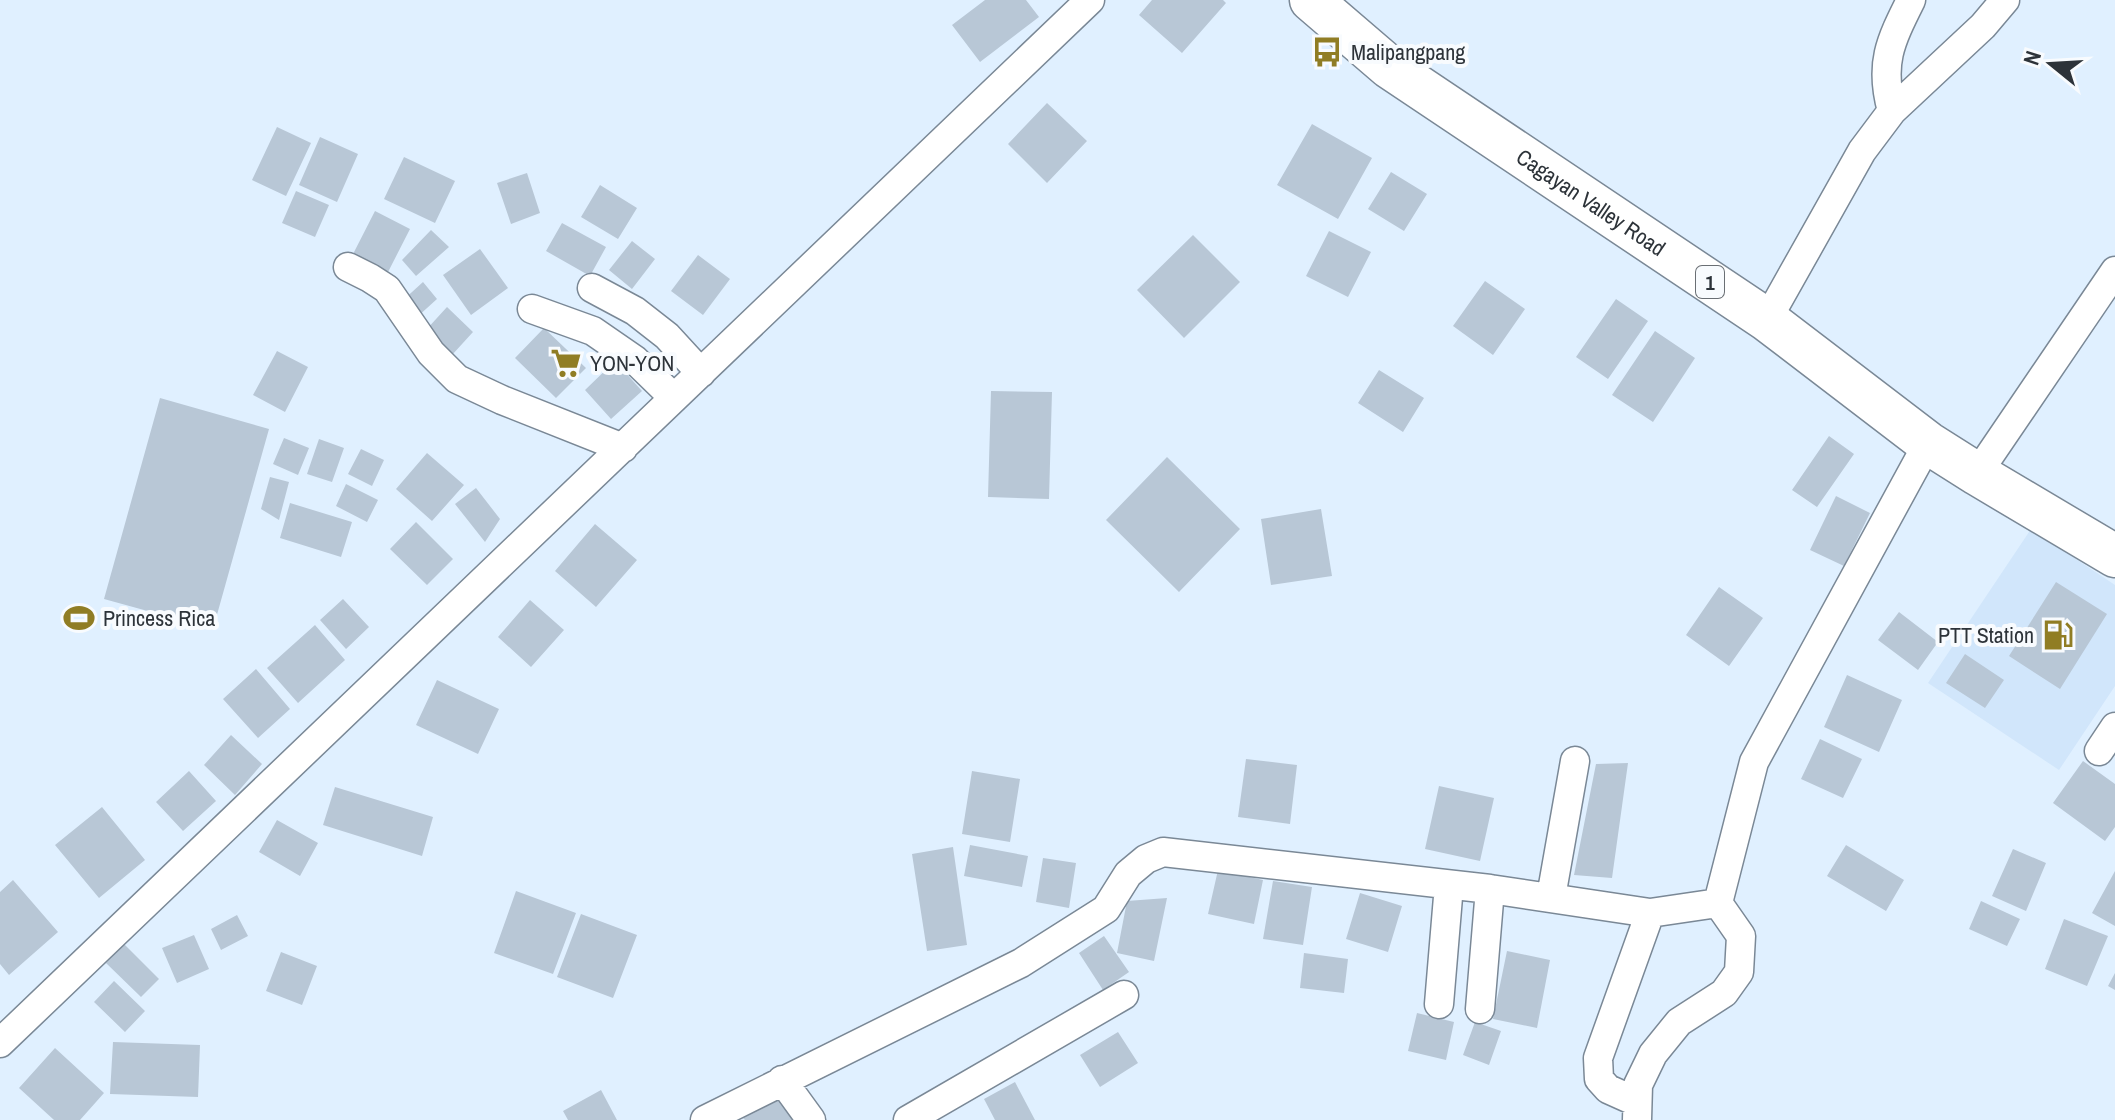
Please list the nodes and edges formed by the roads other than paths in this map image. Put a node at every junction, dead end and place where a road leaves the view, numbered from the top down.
1 (1090, 0) edge
2 (1911, 0) edge
3 (2005, 0) edge
4 (1330, 6) edge
5 (1892, 111) junction
6 (348, 267) dead end
7 (2115, 271) edge
8 (592, 288) dead end
9 (532, 309) dead end
10 (1767, 320) junction
11 (701, 373) junction
12 (674, 398) junction
13 (1928, 443) junction
14 (623, 448) junction
15 (1977, 474) junction
16 (2115, 556) edge
17 (2115, 727) edge
18 (2099, 751) dead end
19 (1575, 761) dead end
20 (1449, 885) junction
21 (1490, 889) junction
22 (1551, 897) junction
23 (1718, 903) junction
24 (1650, 913) junction
25 (1124, 995) dead end
26 (1439, 1004) dead end
27 (1480, 1009) dead end
28 (0, 1043) edge
29 (782, 1080) junction
30 (1637, 1111) edge
31 (705, 1120) edge
32 (811, 1120) edge
33 (908, 1120) edge

1 - 11 street
2 - 5 street
3 - 5 street
4 - 10 highway, Cagayan Valley Road / 1
5 - 10 street
6 - 14 street
7 - 15 street
8 - 11 street
9 - 12 street
10 - 13 highway, Cagayan Valley Road / 1
11 - 12 street
12 - 14 street
13 - 15 highway, Cagayan Valley Road / 1
13 - 23 street
14 - 28 street
15 - 16 highway, Cagayan Valley Road / 1
17 - 18 street
19 - 22 street
20 - 21 street
20 - 26 street
20 - 29 street
21 - 22 street
21 - 27 street
22 - 24 street
23 - 24 street
23 - 30 street
24 - 30 street
25 - 33 street
29 - 31 street
29 - 32 street

